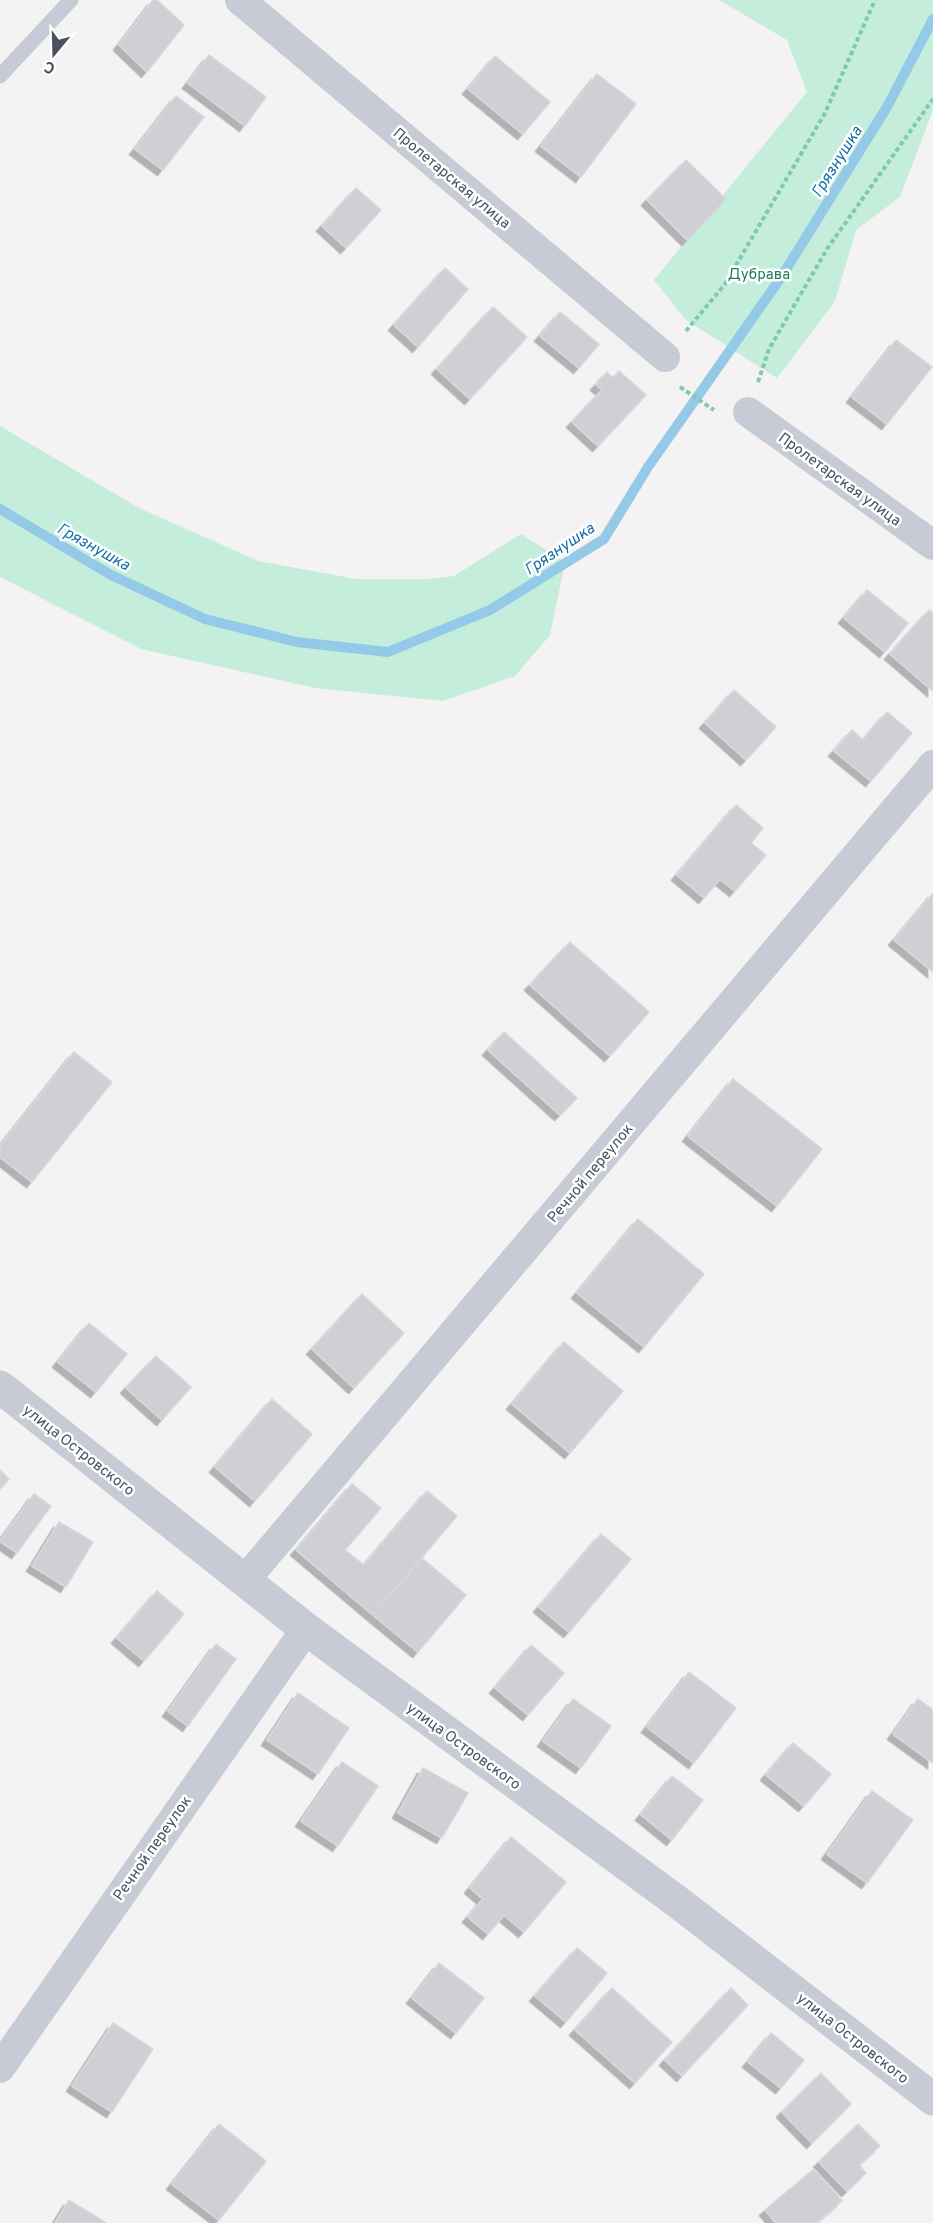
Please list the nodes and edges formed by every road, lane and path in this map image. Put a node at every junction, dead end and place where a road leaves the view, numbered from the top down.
1 (71, 0) edge
2 (240, 0) edge
3 (875, 0) edge
4 (0, 76) edge
5 (933, 99) edge
6 (668, 369) junction
7 (748, 412) joint
8 (718, 413) dead end
9 (933, 545) edge
10 (933, 765) edge
11 (0, 1387) edge
12 (245, 1580) junction
13 (306, 1629) junction
14 (0, 2068) edge
15 (933, 2100) edge

1 - 4 lane
2 - 6 street, Пролетарская улица
3 - 6 path
5 - 7 path
6 - 8 path
7 - 9 street, Пролетарская улица
10 - 12 street, Речной переулок
11 - 12 street, улица Островского
12 - 13 street, улица Островского
13 - 14 street, Речной переулок
13 - 15 street, улица Островского

